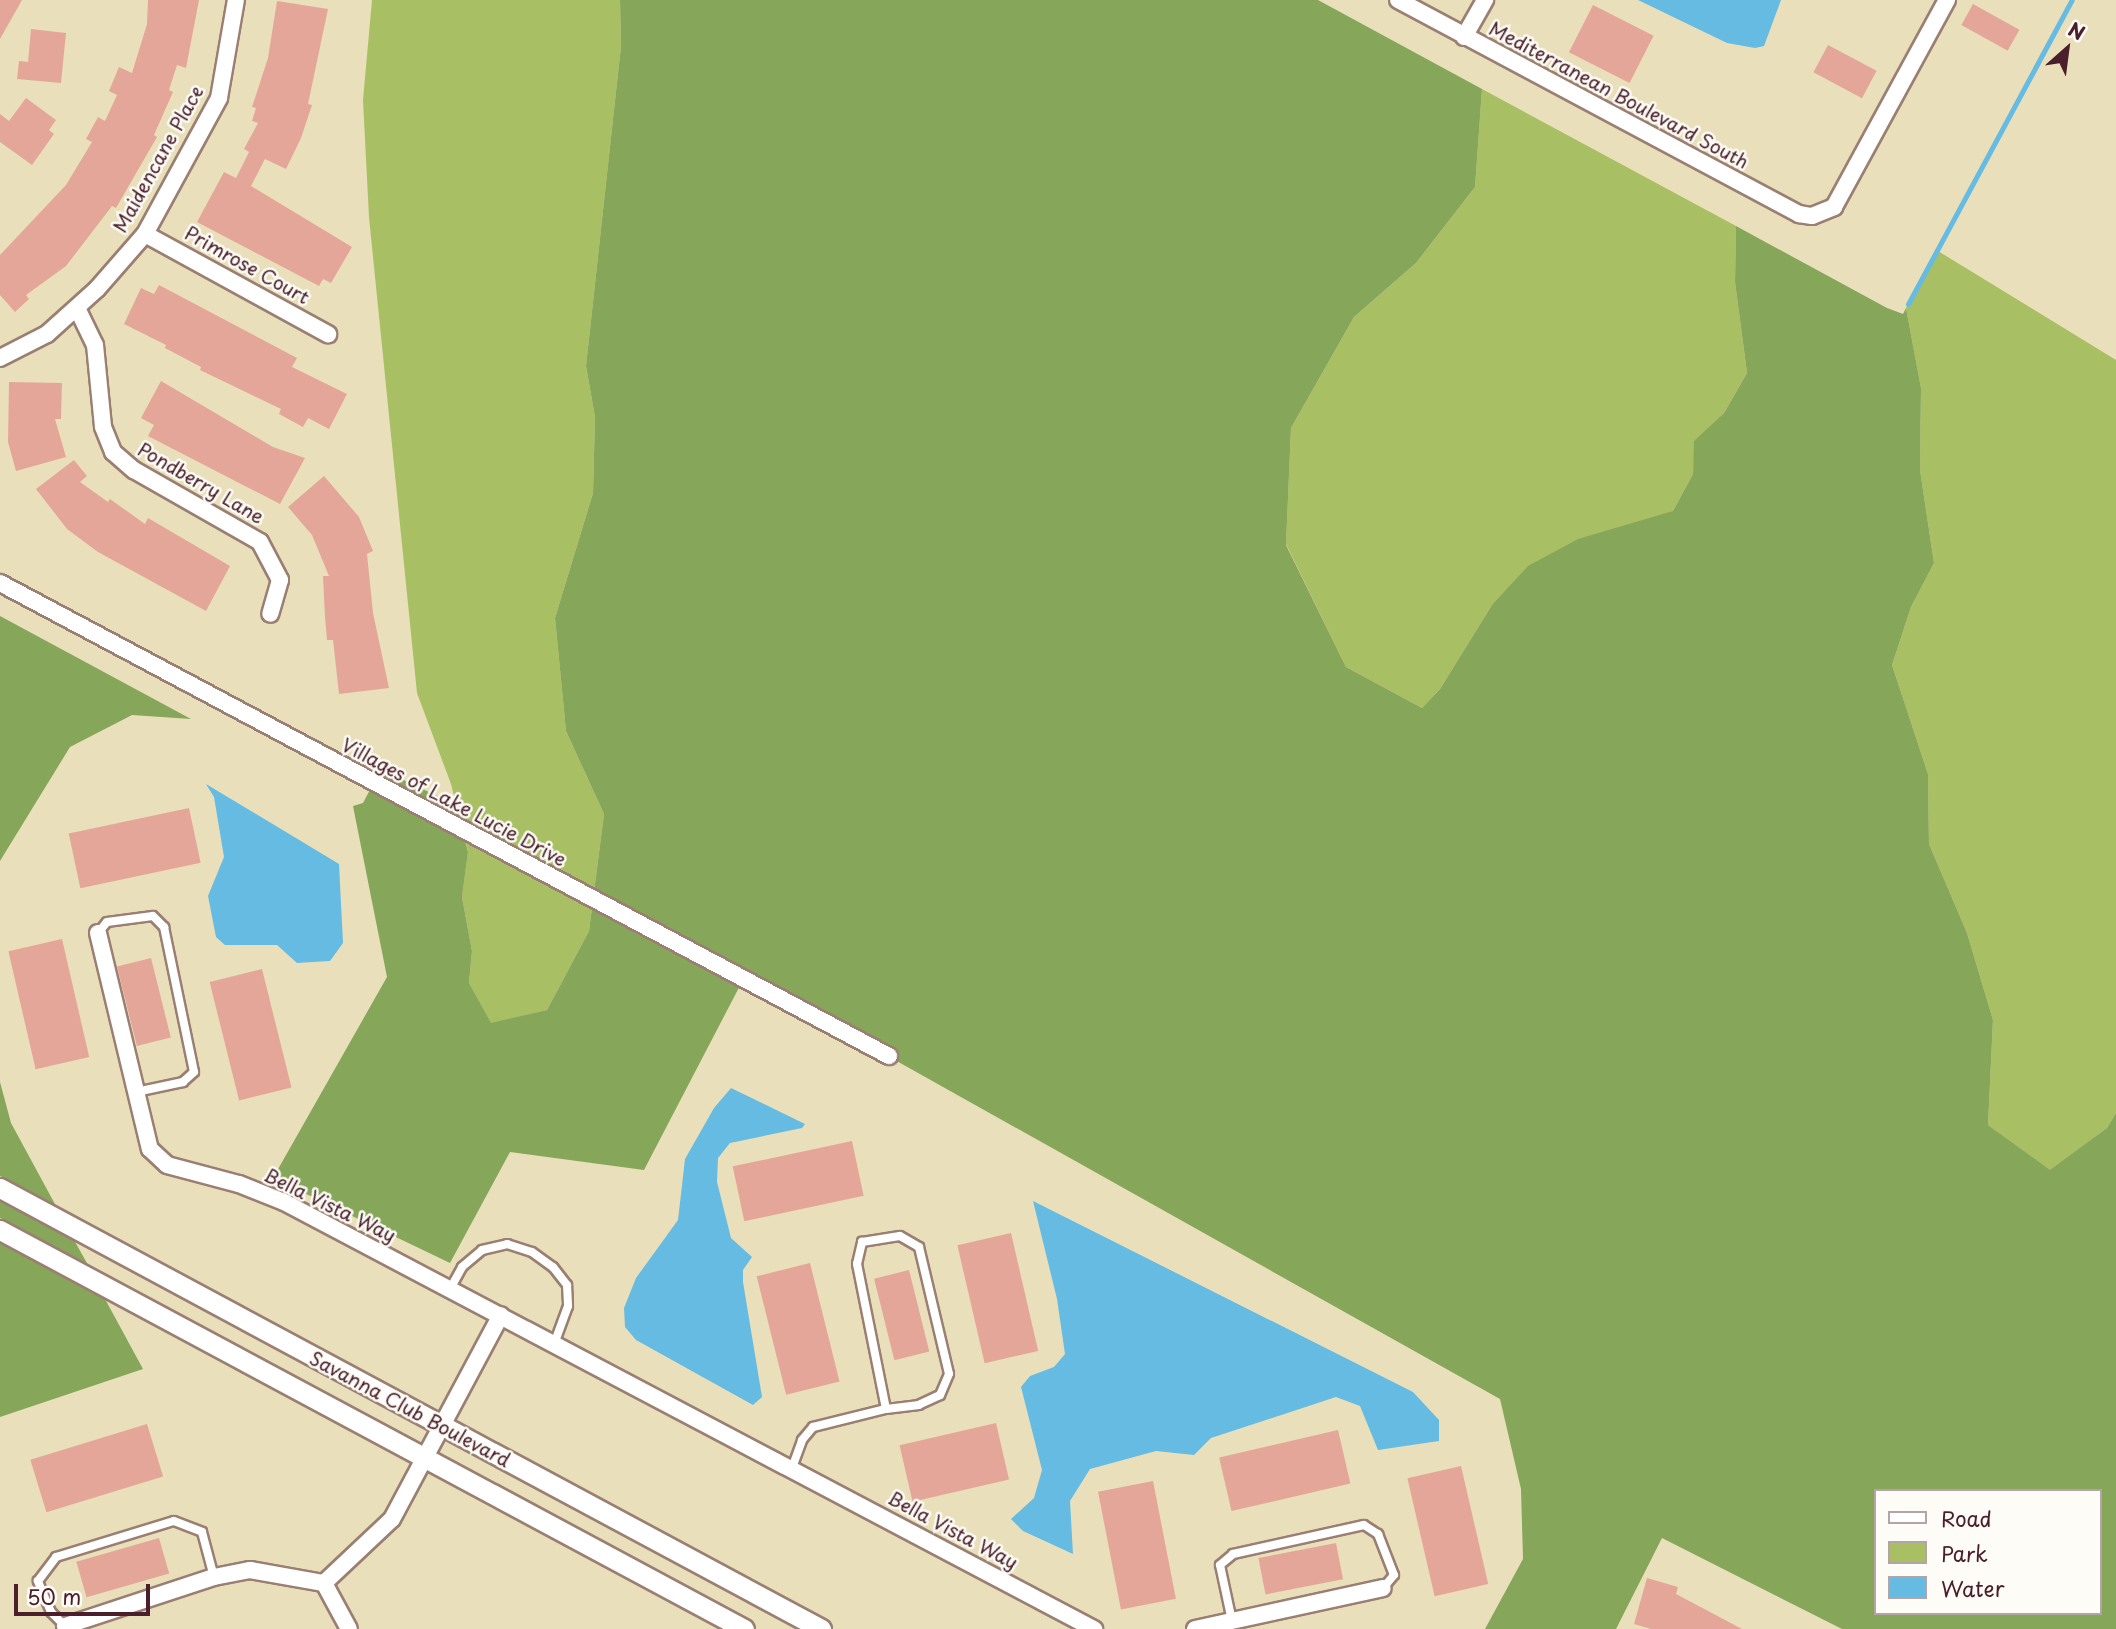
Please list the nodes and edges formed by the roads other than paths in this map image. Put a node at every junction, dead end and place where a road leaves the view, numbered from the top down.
1 (236, 0) edge
2 (1398, 0) edge
3 (1485, 0) edge
4 (1947, 0) edge
5 (1464, 37) junction
6 (145, 234) junction
7 (77, 308) junction
8 (328, 334) dead end
9 (0, 358) edge
10 (0, 583) edge
11 (270, 614) dead end
12 (98, 933) joint
13 (889, 1056) dead end
14 (136, 1092) junction
15 (0, 1188) edge
16 (0, 1230) edge
17 (450, 1289) junction
18 (500, 1315) junction
19 (554, 1343) junction
20 (886, 1409) junction
21 (442, 1426) junction
22 (425, 1457) junction
23 (792, 1468) junction
24 (214, 1577) junction
25 (324, 1583) junction
26 (1383, 1588) joint
27 (1232, 1621) junction
28 (65, 1626) joint
29 (349, 1629) edge
30 (744, 1629) edge
31 (821, 1629) edge
32 (1094, 1629) edge
33 (1195, 1629) edge

1 - 6 street, Maidencane Place
2 - 5 street, Mediterranean Boulevard South
3 - 5 street
4 - 5 street, Mediterranean Boulevard South
6 - 7 street, Maidencane Place
6 - 8 street, Primrose Court
7 - 9 street, Maidencane Place
7 - 11 street, Pondberry Lane
10 - 13 street, Villages of Lake Lucie Drive
12 - 14 street, Bella Vista Way
12 - 14 lane
14 - 17 street, Bella Vista Way
15 - 21 street, Savanna Club Boulevard
16 - 22 street, Savanna Club Boulevard
17 - 18 street, Bella Vista Way
17 - 19 lane
18 - 19 street, Bella Vista Way
18 - 21 street
19 - 23 street, Bella Vista Way
20 - 20 lane
20 - 23 lane
21 - 22 street
21 - 31 street, Savanna Club Boulevard
22 - 25 street
22 - 30 street, Savanna Club Boulevard
23 - 32 street, Bella Vista Way
24 - 25 street
24 - 28 street
24 - 28 lane
25 - 29 street
26 - 27 street
26 - 27 lane
27 - 33 street

